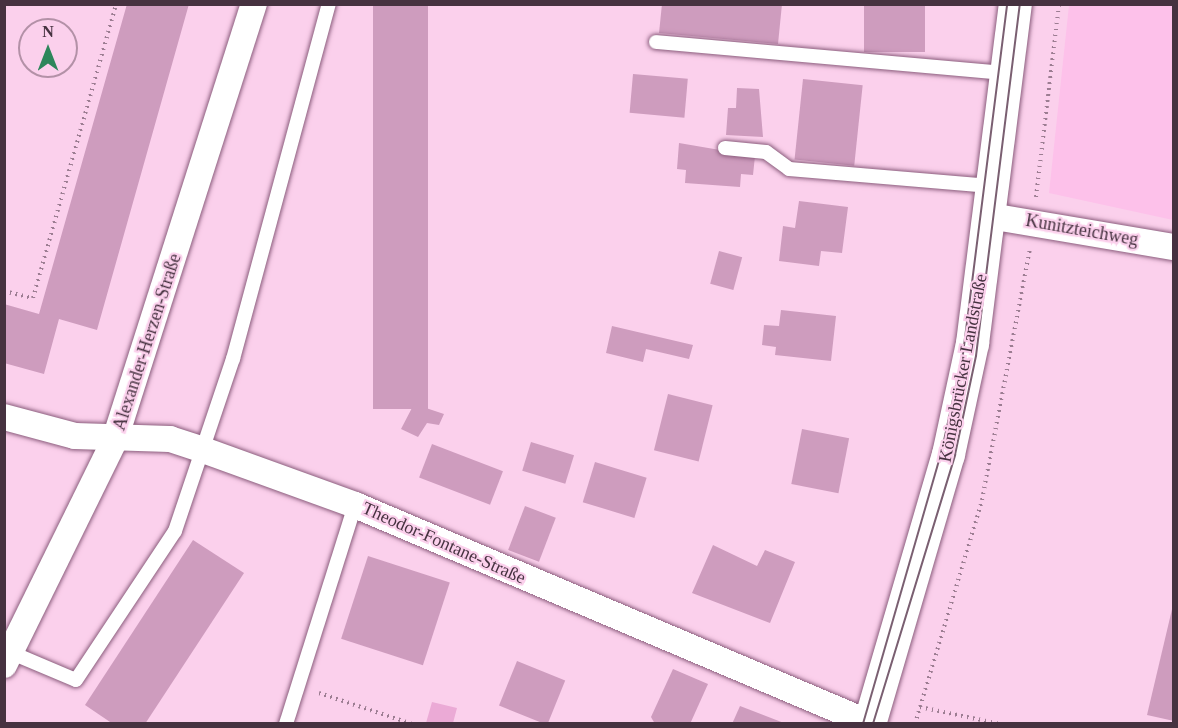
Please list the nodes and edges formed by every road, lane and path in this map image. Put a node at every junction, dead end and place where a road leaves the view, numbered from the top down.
1 (116, 4) edge
2 (254, 4) edge
3 (329, 4) edge
4 (1015, 4) edge
5 (656, 42) dead end
6 (1006, 73) junction
7 (725, 148) dead end
8 (991, 201) junction
9 (1173, 247) edge
10 (4, 291) edge
11 (4, 417) edge
12 (115, 438) junction
13 (203, 450) junction
14 (356, 505) junction
15 (8, 659) edge
16 (299, 686) junction
17 (920, 707) dead end
18 (286, 723) edge
19 (412, 723) edge
20 (869, 723) edge
21 (1000, 723) edge

1 - 10 path
2 - 12 street, Alexander-Herzen-Straße
3 - 13 lane
4 - 6 main road, Königsbrücker Landstraße
5 - 6 lane
6 - 8 main road, Königsbrücker Landstraße
7 - 8 lane
8 - 9 street, Kunitzteichweg
8 - 20 main road, Königsbrücker Landstraße
11 - 12 street, Theodor-Fontane-Straße
12 - 13 street, Theodor-Fontane-Straße
12 - 15 street, Alexander-Herzen-Straße
13 - 14 street, Theodor-Fontane-Straße
13 - 15 lane
14 - 16 lane
14 - 20 street, Theodor-Fontane-Straße
16 - 18 lane
16 - 19 path
17 - 21 path

